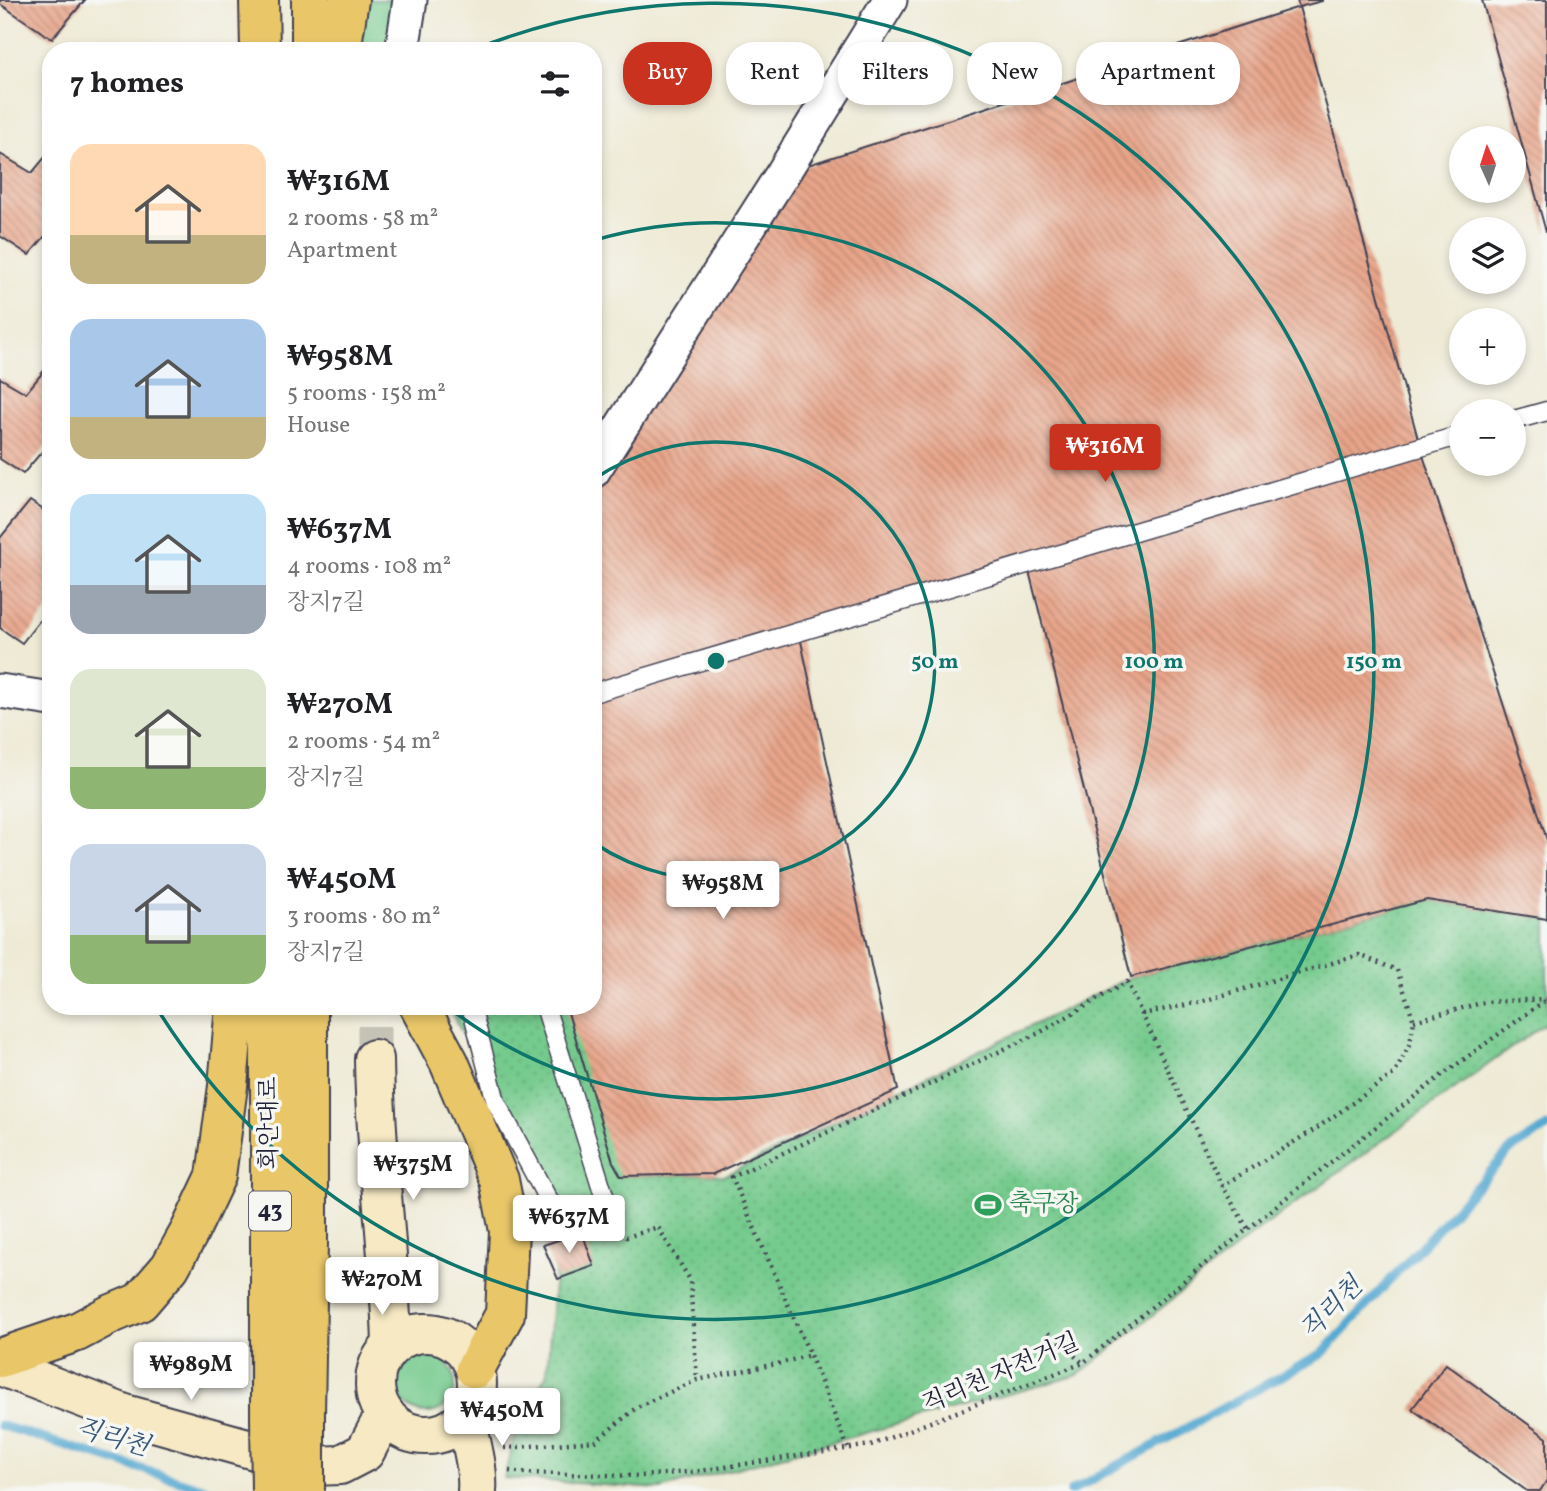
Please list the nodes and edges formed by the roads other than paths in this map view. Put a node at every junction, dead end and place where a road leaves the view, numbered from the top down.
1 (259, 0) edge
2 (311, 0) edge
3 (349, 0) edge
4 (410, 0) edge
5 (890, 0) edge
6 (260, 42) edge
7 (311, 42) edge
8 (342, 42) edge
9 (403, 42) edge
10 (1547, 411) edge
11 (1526, 417) edge
12 (1449, 439) edge
13 (602, 457) edge
14 (602, 690) edge
15 (0, 691) edge
16 (42, 698) edge
17 (234, 1015) edge
18 (270, 1015) edge
19 (308, 1015) edge
20 (424, 1015) edge
21 (473, 1015) edge
22 (548, 1015) edge
23 (374, 1059) tunnel mouth
24 (392, 1346) junction
25 (0, 1358) edge
26 (0, 1366) edge
27 (475, 1369) junction
28 (385, 1414) junction
29 (288, 1415) junction
30 (474, 1462) edge
31 (271, 1491) edge
32 (305, 1491) edge

1 - 6 highway
2 - 7 highway
3 - 8 highway
4 - 9 street
5 - 13 street
10 - 11 lane
12 - 14 lane
15 - 16 street
17 - 25 highway
18 - 29 highway, 회안대로 / 43
19 - 29 highway, 회안대로 / 43
20 - 27 highway
21 - 22 lane
23 - 24 street
24 - 27 street
24 - 28 street
26 - 28 street
27 - 30 street
28 - 30 street
29 - 31 highway, 회안대로 / 43, bridge
29 - 32 highway, 43, bridge

